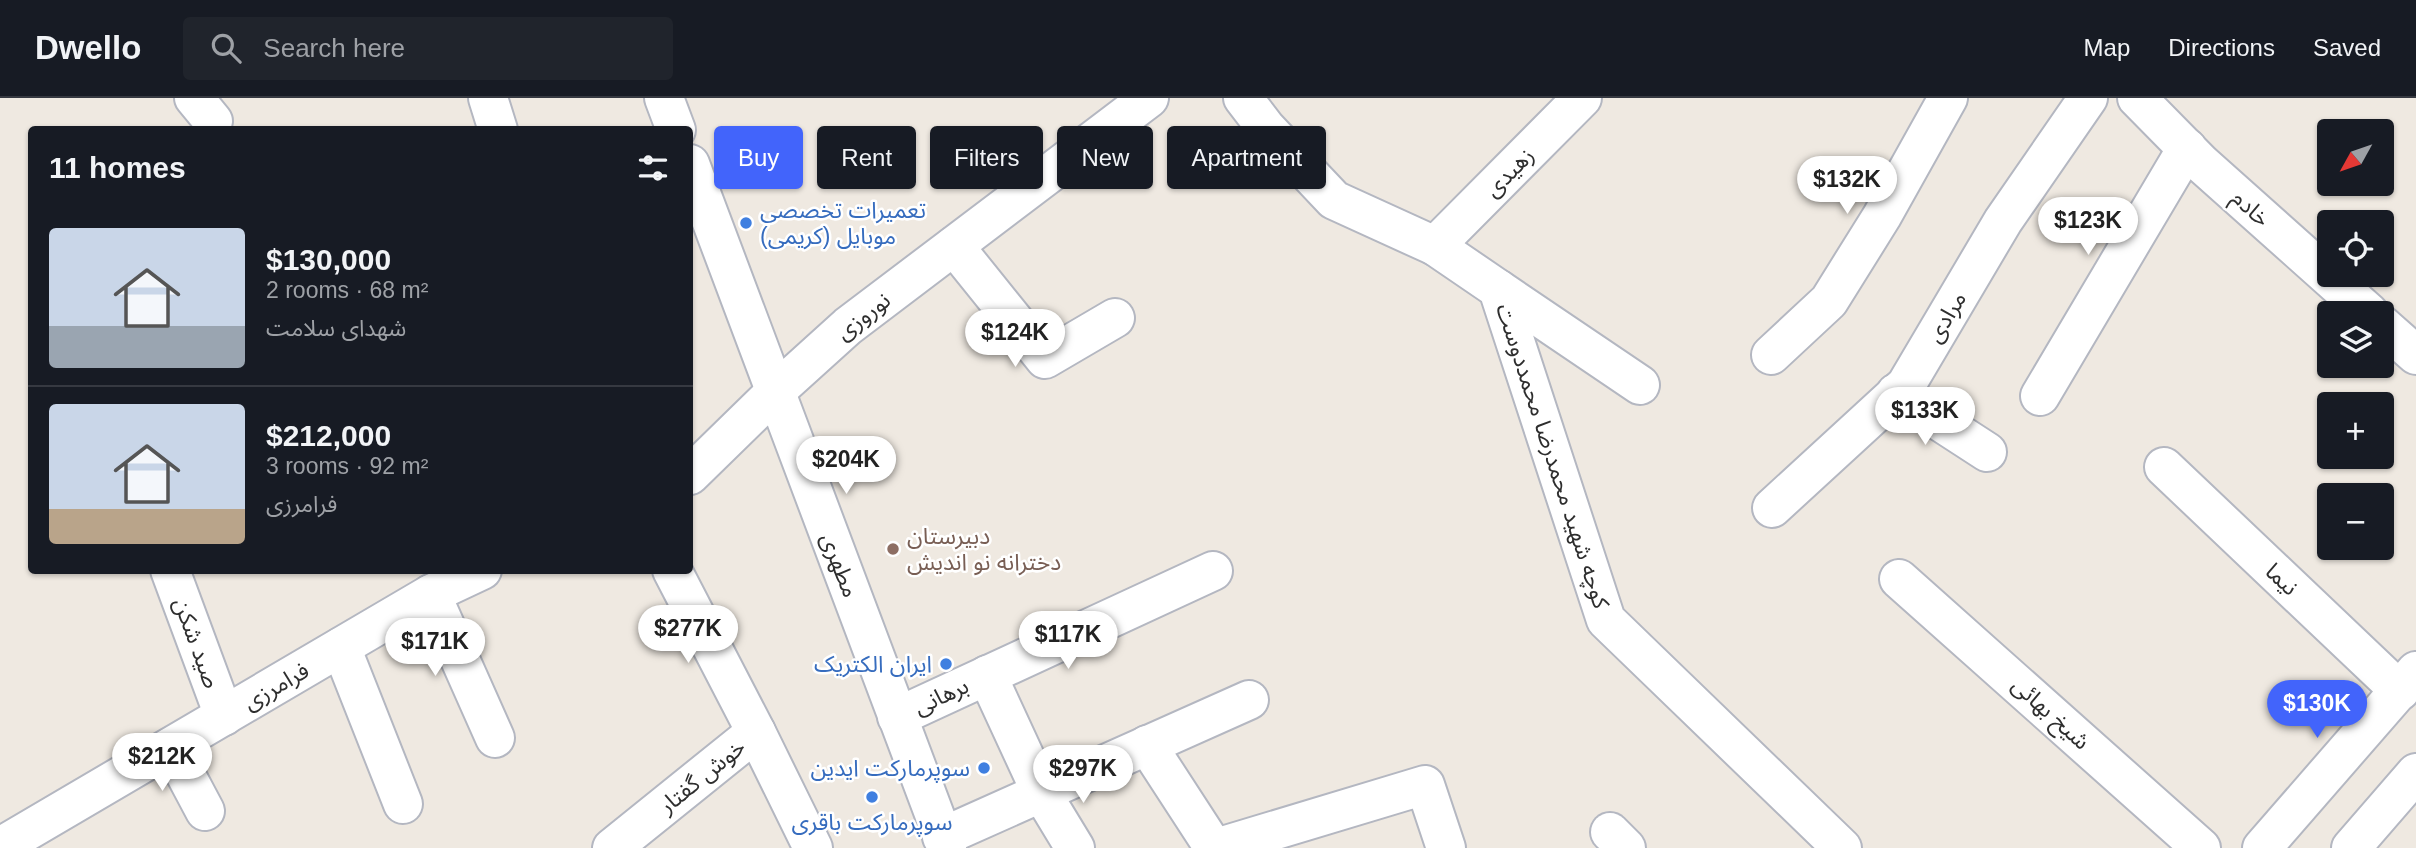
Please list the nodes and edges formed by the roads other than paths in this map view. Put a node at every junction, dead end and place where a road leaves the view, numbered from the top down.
1 (488, 98) edge
2 (664, 98) edge
3 (1149, 98) edge
4 (1243, 98) edge
5 (1582, 98) edge
6 (1948, 98) edge
7 (2088, 98) edge
8 (2137, 98) edge
9 (497, 126) edge
10 (674, 126) edge
11 (2187, 148) junction
12 (693, 172) edge
13 (954, 246) junction
14 (1435, 246) junction
15 (1498, 289) junction
16 (2356, 301) edge
17 (1115, 318) dead end
18 (1771, 355) dead end
19 (1640, 385) dead end
20 (775, 391) junction
21 (1896, 393) junction
22 (2040, 396) dead end
23 (1987, 452) dead end
24 (2164, 467) dead end
25 (693, 472) edge
26 (1772, 508) dead end
27 (1213, 571) dead end
28 (171, 574) edge
29 (473, 574) edge
30 (674, 574) edge
31 (1899, 579) dead end
32 (430, 594) junction
33 (341, 647) junction
34 (987, 675) junction
35 (2412, 676) edge
36 (1249, 700) dead end
37 (223, 716) junction
38 (897, 717) junction
39 (756, 732) junction
40 (495, 738) dead end
41 (1147, 745) junction
42 (172, 747) junction
43 (2416, 774) edge
44 (1041, 792) junction
45 (403, 804) dead end
46 (205, 811) dead end
47 (944, 842) edge
48 (0, 848) edge
49 (612, 848) edge
50 (813, 848) edge
51 (1075, 848) edge
52 (1215, 848) edge
53 (1446, 848) edge
54 (1842, 848) edge
55 (2202, 848) edge
56 (2262, 848) edge
57 (2351, 848) edge

1 - 9 street
2 - 10 street
3 - 13 street, نوروزی
4 - 14 street, کوچه شهید محمدرضا محمددوست
5 - 14 street, زهیدی
6 - 18 street
7 - 21 street, مرادی
8 - 11 street, خادم
11 - 16 street, خادم
11 - 22 street
12 - 20 street, مطهری
13 - 17 street
13 - 20 street, نوروزی
14 - 15 street, کوچه شهید محمدرضا محمددوست
15 - 19 street
15 - 54 street, کوچه شهید محمدرضا محمددوست
20 - 25 street
20 - 38 street, مطهری
21 - 23 street
21 - 26 street, مرادی
24 - 35 street, نیما
27 - 34 street, برهانی
28 - 37 street, صید شکن
29 - 32 street, فرامرزی
30 - 39 street
31 - 55 street, شیخ بهائی
32 - 33 street, فرامرزی
32 - 40 street
33 - 37 street, فرامرزی
33 - 45 street
34 - 38 street, برهانی
34 - 44 street
35 - 56 street
36 - 41 street
37 - 42 street, فرامرزی
38 - 47 street, مطهری
39 - 49 street, خوش گفتار
39 - 50 street, خوش گفتار
41 - 44 street
41 - 52 street
42 - 46 street
42 - 48 street, فرامرزی
43 - 57 street
44 - 47 street
44 - 51 street
52 - 53 street

